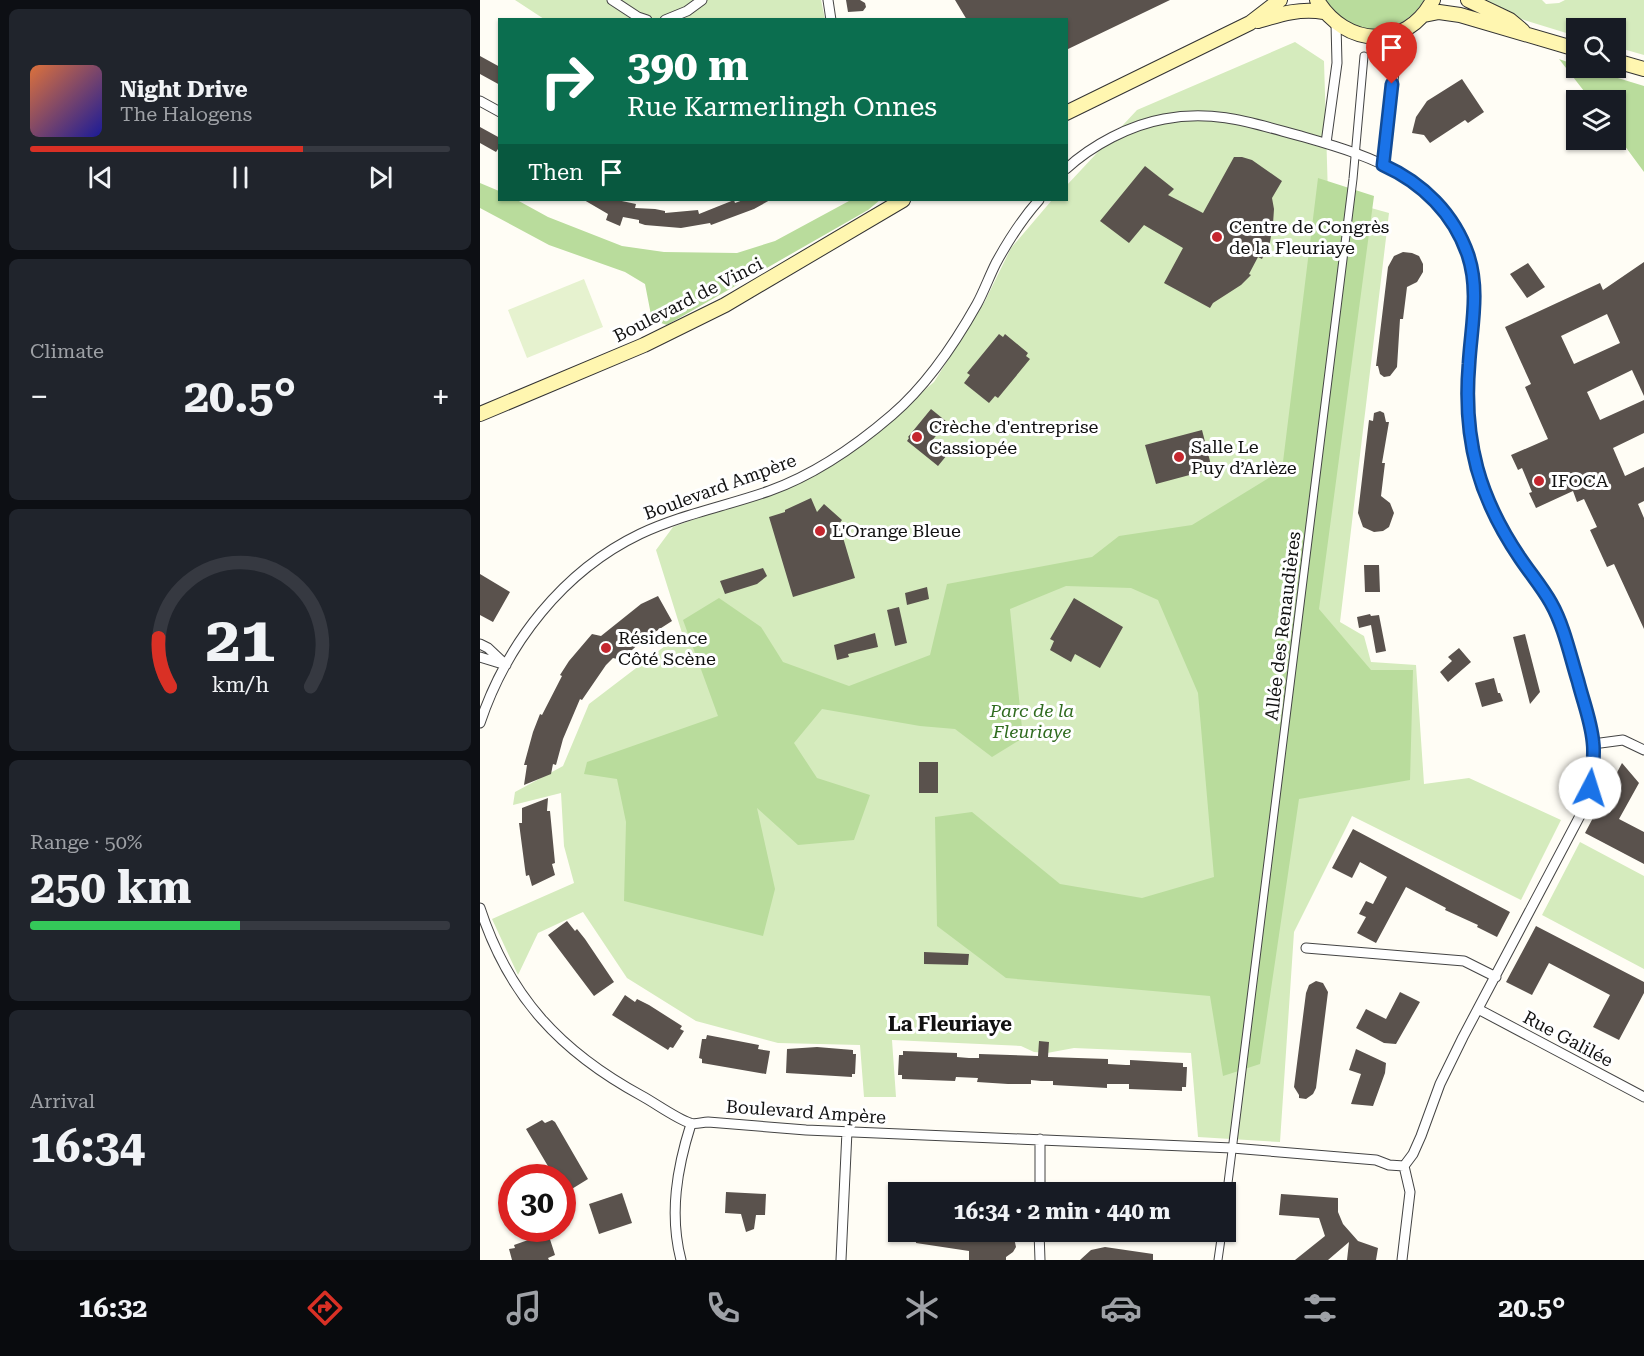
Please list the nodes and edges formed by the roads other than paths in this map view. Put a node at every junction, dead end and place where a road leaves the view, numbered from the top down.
1 (612, 0) edge
2 (702, 0) edge
3 (828, 0) edge
4 (1280, 0) edge
5 (1433, 0) edge
6 (1468, 0) edge
7 (1320, 6) edge
8 (1424, 15) junction
9 (641, 18) edge
10 (670, 18) edge
11 (831, 18) edge
12 (1250, 23) junction
13 (1336, 24) junction
14 (1403, 30) junction
15 (1524, 32) junction
16 (1566, 46) edge
17 (1364, 56) dead end
18 (1626, 64) edge
19 (1644, 69) edge
20 (480, 101) edge
21 (498, 111) edge
22 (1068, 111) edge
23 (1326, 143) junction
24 (1355, 152) junction
25 (1383, 165) junction
26 (1068, 168) edge
27 (901, 201) edge
28 (1038, 201) edge
29 (480, 414) edge
30 (480, 644) edge
31 (480, 657) edge
32 (506, 665) junction
33 (480, 723) edge
34 (1593, 744) junction
35 (1644, 750) edge
36 (480, 908) edge
37 (1306, 948) dead end
38 (1496, 977) junction
39 (1478, 1009) junction
40 (1644, 1097) edge
41 (691, 1124) junction
42 (847, 1131) junction
43 (1040, 1139) junction
44 (1232, 1148) junction
45 (1404, 1166) junction
46 (1040, 1182) edge
47 (1228, 1182) edge
48 (1039, 1242) edge
49 (1220, 1242) edge
50 (679, 1259) edge
51 (841, 1260) edge
52 (1040, 1260) edge
53 (1218, 1260) edge
54 (1402, 1260) edge

1 - 9 street
2 - 10 street
3 - 11 street
4 - 12 main road
5 - 8 main road
6 - 15 main road
7 - 12 main road
7 - 13 main road
8 - 14 main road
8 - 15 main road
12 - 22 main road
13 - 14 main road
13 - 23 street
14 - 25 street
15 - 16 main road
17 - 24 street, Allée des Renaudières
18 - 19 main road
20 - 21 street
23 - 24 street
23 - 26 street
24 - 25 street
24 - 44 street, Allée des Renaudières
25 - 34 street
27 - 29 main road, Boulevard de Vinci
28 - 32 street, Boulevard Ampère
30 - 32 street
31 - 32 street
32 - 33 street, Boulevard Ampère
34 - 35 street
34 - 38 street
36 - 41 street
37 - 38 street
38 - 39 street
39 - 40 street, Rue Galilée
39 - 45 street
41 - 42 street, Boulevard Ampère
41 - 50 street
42 - 43 street, Boulevard Ampère
42 - 51 street
43 - 44 street, Boulevard Ampère
43 - 46 street
44 - 45 street, Boulevard Ampère
44 - 47 street, Allée des Renaudières
45 - 54 street
48 - 52 street
49 - 53 street

